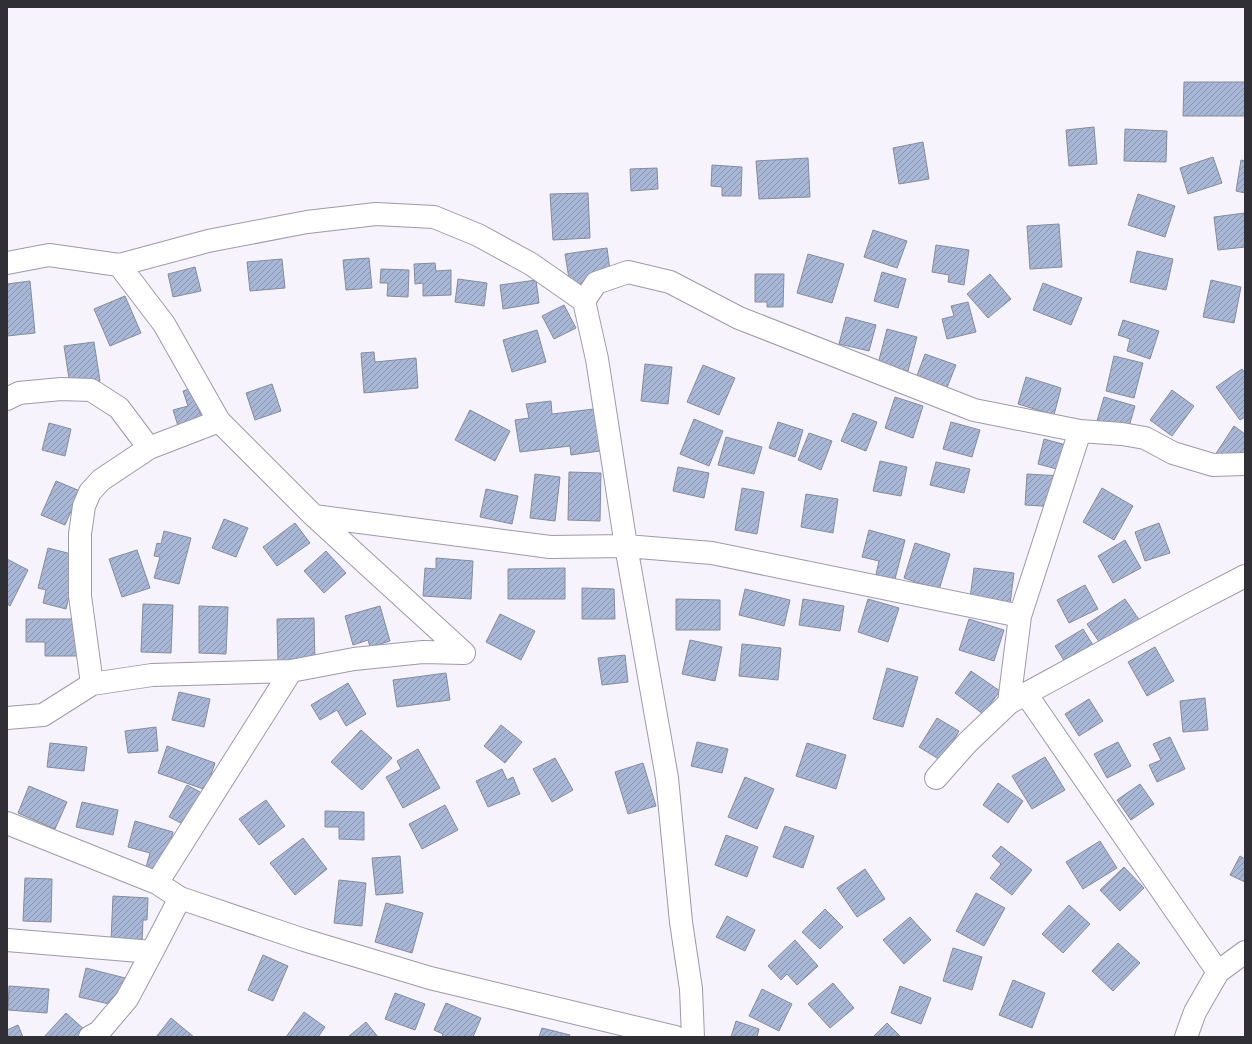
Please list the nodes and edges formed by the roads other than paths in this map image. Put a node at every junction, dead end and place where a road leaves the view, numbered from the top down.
1 (7, 263) edge
2 (119, 265) junction
3 (584, 301) junction
4 (7, 399) edge
5 (219, 421) junction
6 (1080, 431) junction
7 (149, 448) junction
8 (1245, 464) edge
9 (314, 516) junction
10 (626, 546) junction
11 (1245, 576) edge
12 (1020, 616) junction
13 (291, 671) junction
14 (92, 684) junction
15 (1018, 699) junction
16 (7, 718) edge
17 (936, 778) dead end
18 (7, 823) edge
19 (157, 883) junction
20 (180, 898) junction
21 (7, 940) edge
22 (152, 952) junction
23 (1245, 952) edge
24 (1218, 972) junction
25 (90, 1037) edge
26 (675, 1037) edge
27 (693, 1037) edge
28 (1186, 1037) edge

1 - 2 street
2 - 3 street
2 - 5 street
3 - 6 street
3 - 10 street
4 - 7 street
5 - 7 street
5 - 9 street
6 - 8 street
6 - 12 street
7 - 14 street
9 - 10 street
9 - 13 street
10 - 12 street
10 - 27 street
11 - 15 street
12 - 15 street
13 - 14 street
13 - 19 street
14 - 16 street
15 - 17 street
15 - 24 street
18 - 19 street
19 - 20 street
20 - 22 street
20 - 26 street
21 - 22 street
22 - 25 street
23 - 24 street
24 - 28 street

